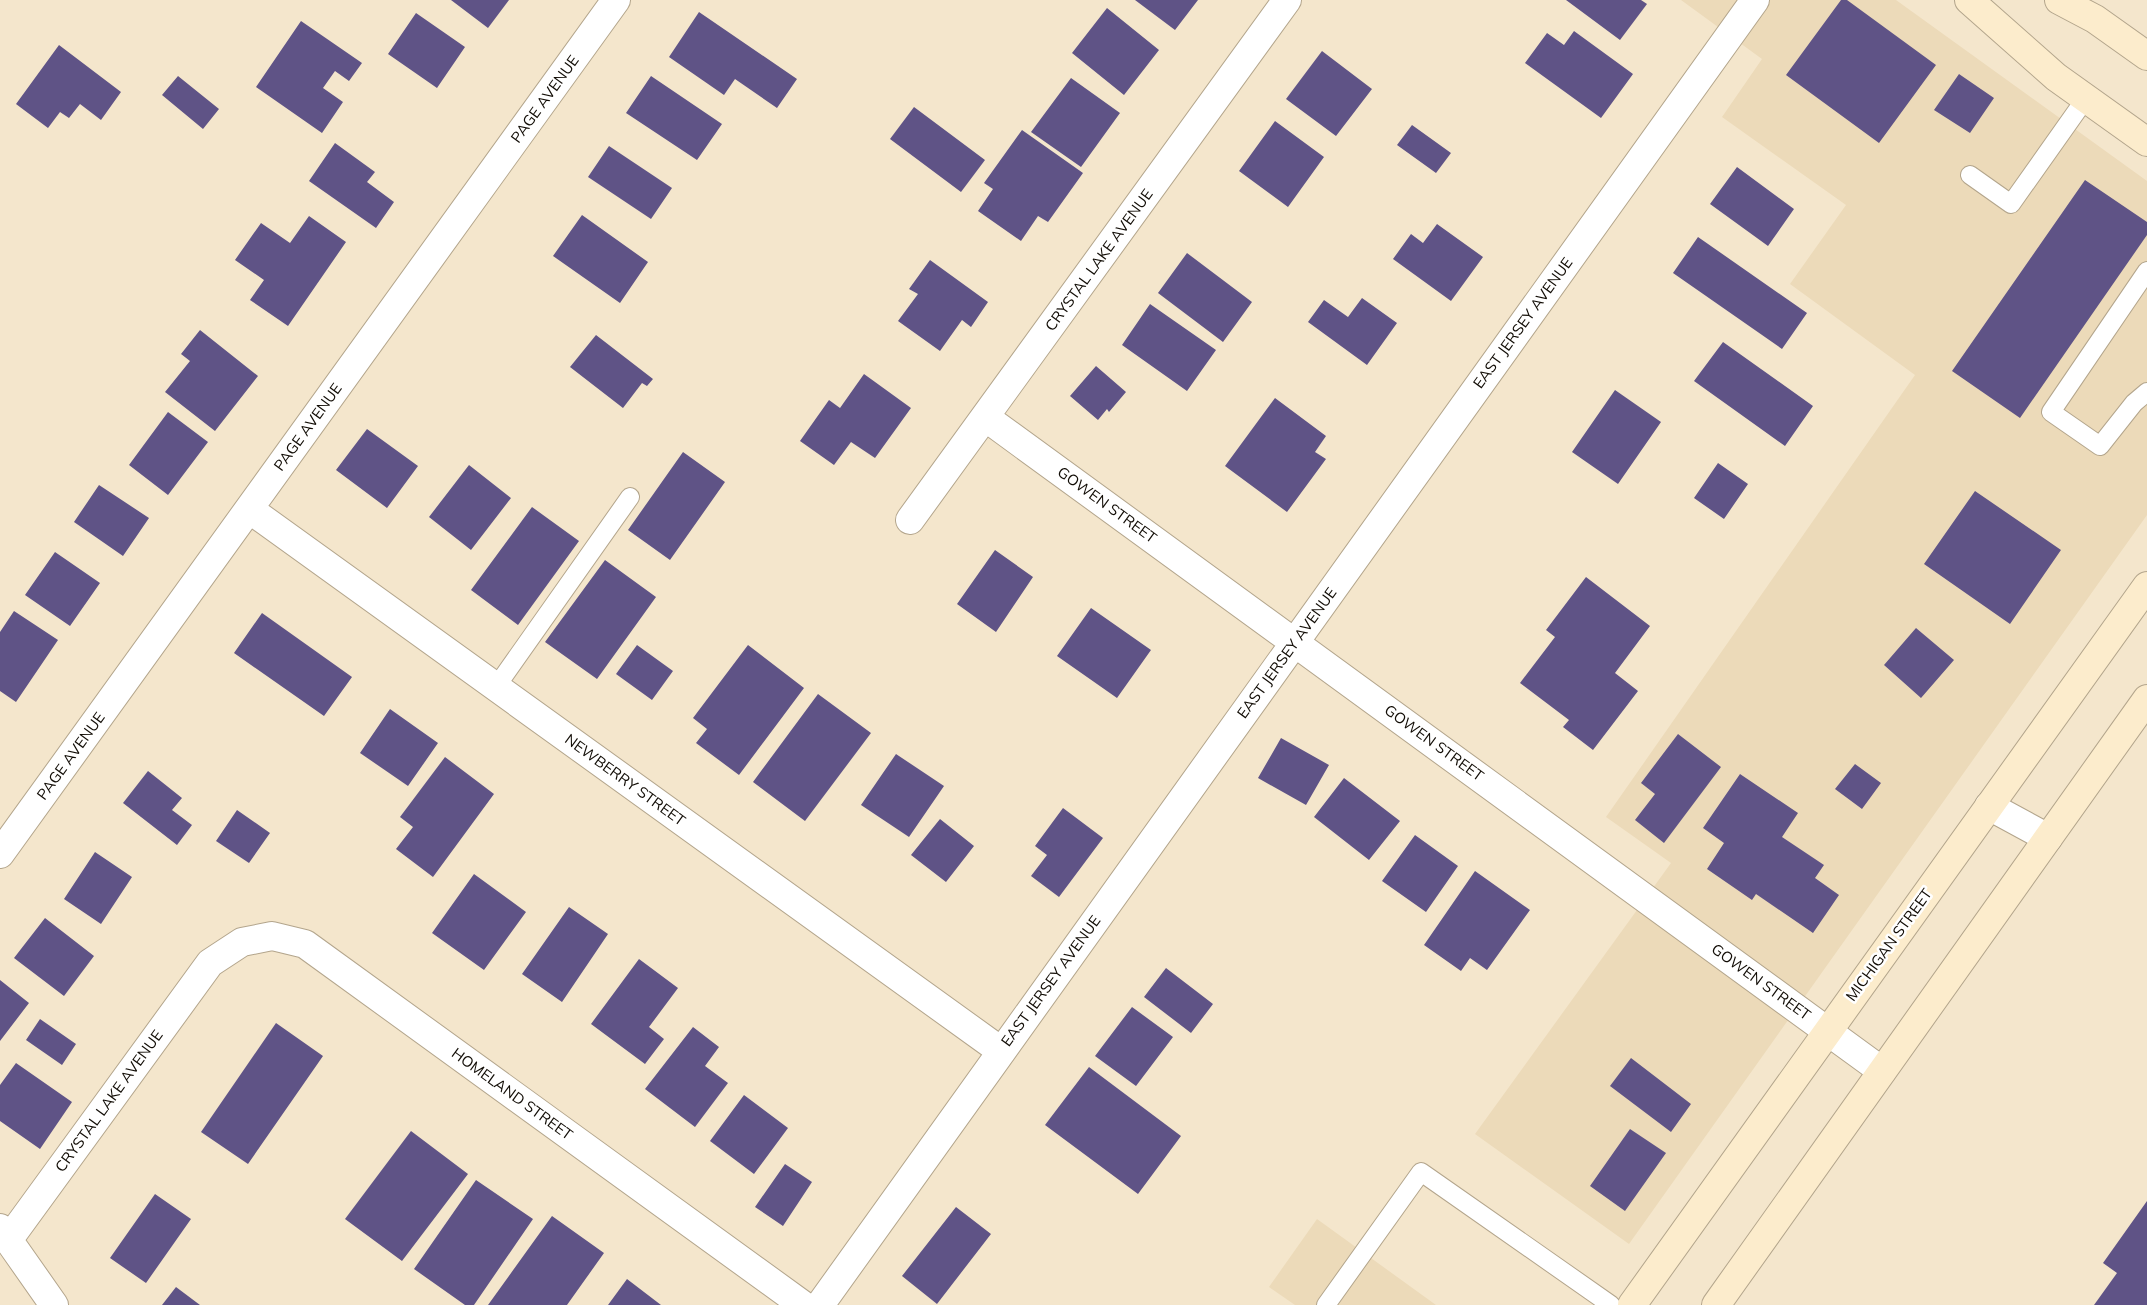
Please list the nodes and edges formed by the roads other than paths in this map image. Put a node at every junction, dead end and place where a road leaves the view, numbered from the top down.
1 (616, 0) edge
2 (1287, 0) edge
3 (1755, 0) edge
4 (1969, 0) edge
5 (2059, 0) edge
6 (2147, 56) edge
7 (2086, 98) junction
8 (2147, 142) edge
9 (1970, 175) dead end
10 (2147, 271) edge
11 (2147, 392) edge
12 (985, 417) junction
13 (630, 497) dead end
14 (249, 509) junction
15 (910, 520) dead end
16 (2147, 586) edge
17 (1295, 642) junction
18 (496, 687) junction
19 (2147, 700) edge
20 (1989, 806) junction
21 (2048, 838) junction
22 (0, 854) edge
23 (210, 963) joint
24 (1828, 1031) junction
25 (1001, 1051) junction
26 (1882, 1071) junction
27 (5, 1234) edge
28 (54, 1305) edge
29 (802, 1305) edge
30 (820, 1305) edge
31 (1326, 1305) edge
32 (1611, 1305) edge
33 (1632, 1305) edge
34 (1716, 1305) edge

1 - 14 street, PAGE AVENUE
2 - 12 street, CRYSTAL LAKE AVENUE
3 - 17 street, EAST JERSEY AVENUE
4 - 7 street
5 - 6 street
7 - 8 street
7 - 9 lane
10 - 11 lane
12 - 15 street, CRYSTAL LAKE AVENUE
12 - 17 street, GOWEN STREET
13 - 18 lane
14 - 18 street, NEWBERRY STREET
14 - 22 street, PAGE AVENUE
16 - 20 street, MICHIGAN STREET
17 - 24 street, GOWEN STREET
17 - 25 street, EAST JERSEY AVENUE
18 - 25 street, NEWBERRY STREET
19 - 21 street
20 - 21 street
20 - 24 street, MICHIGAN STREET
21 - 26 street
23 - 27 street, CRYSTAL LAKE AVENUE
23 - 29 street, HOMELAND STREET
24 - 26 street, GOWEN STREET
24 - 33 street, MICHIGAN STREET
25 - 30 street, EAST JERSEY AVENUE
26 - 34 street
27 - 28 street
31 - 32 lane

